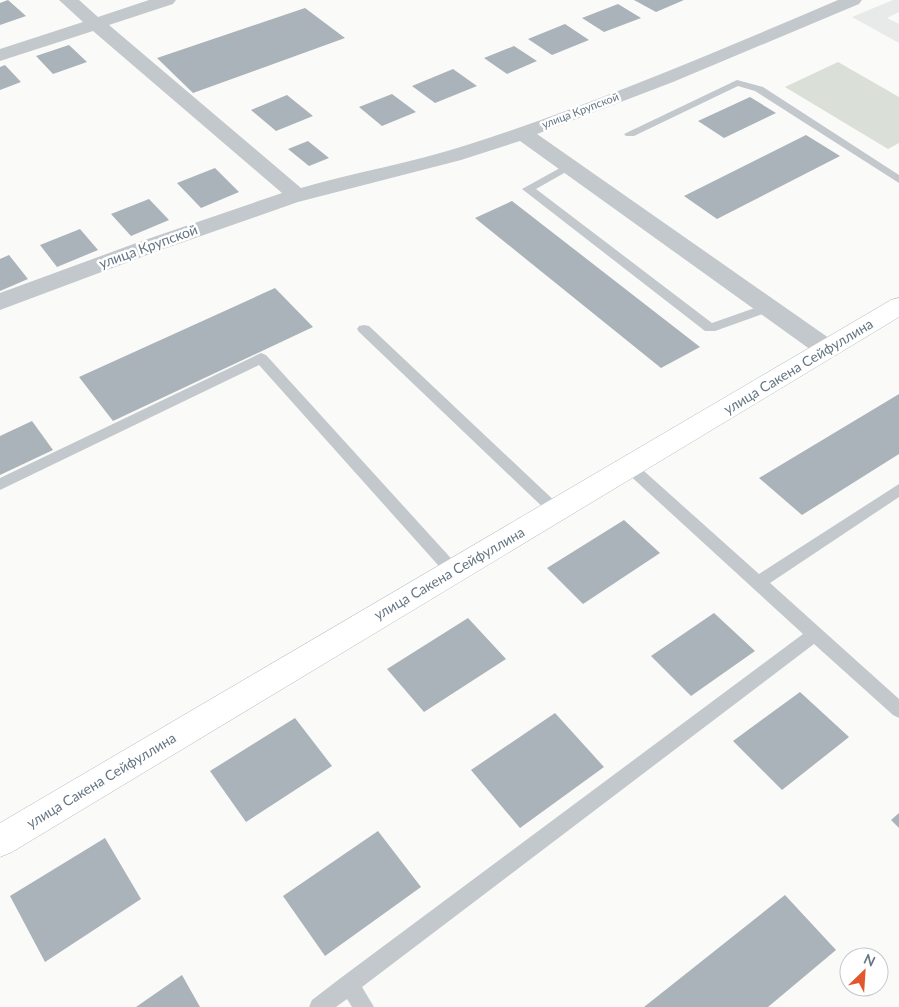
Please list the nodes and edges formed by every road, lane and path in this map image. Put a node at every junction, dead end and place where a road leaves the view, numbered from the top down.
1 (68, 0) edge
2 (167, 0) edge
3 (853, 0) edge
4 (98, 24) junction
5 (0, 55) edge
6 (521, 132) junction
7 (630, 134) dead end
8 (569, 166) junction
9 (899, 180) edge
10 (298, 196) junction
11 (0, 302) edge
12 (899, 306) edge
13 (769, 307) junction
14 (364, 329) dead end
15 (827, 349) junction
16 (630, 467) junction
17 (0, 484) edge
18 (899, 490) edge
19 (556, 510) junction
20 (452, 570) junction
21 (758, 583) junction
22 (816, 634) junction
23 (899, 710) edge
24 (0, 840) edge
25 (349, 984) junction
26 (319, 1007) edge
27 (364, 1007) edge

1 - 4 street
2 - 4 street
3 - 6 street, улица Крупской
4 - 5 street
4 - 10 street
6 - 8 street
6 - 10 street, улица Крупской
7 - 9 lane
8 - 13 street
8 - 13 lane
10 - 11 street, улица Крупской
12 - 15 street, улица Сакена Сейфуллина
13 - 15 street
14 - 19 lane
15 - 16 street, улица Сакена Сейфуллина
16 - 19 street, улица Сакена Сейфуллина
16 - 21 lane
17 - 20 lane
18 - 21 lane
19 - 20 street, улица Сакена Сейфуллина
20 - 24 street, улица Сакена Сейфуллина
21 - 22 lane
22 - 23 lane
22 - 25 lane
25 - 26 lane
25 - 27 lane

